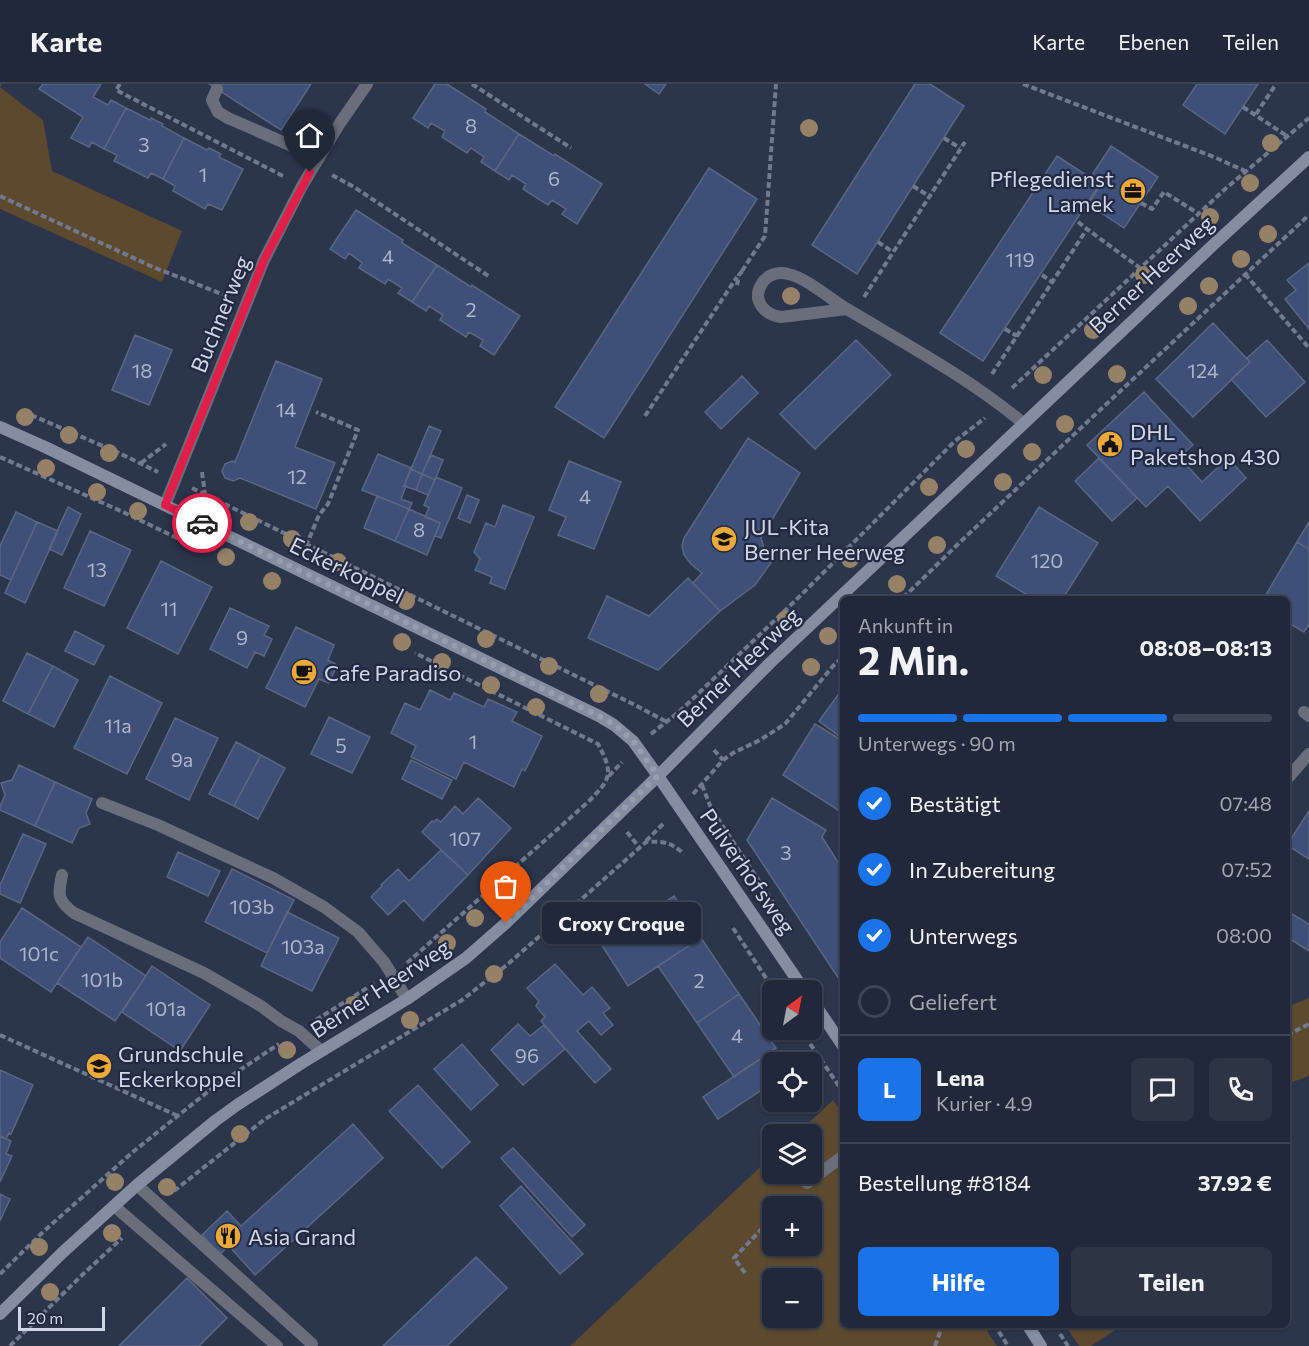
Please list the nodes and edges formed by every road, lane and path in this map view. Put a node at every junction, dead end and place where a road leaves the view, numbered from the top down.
1 (120, 84) edge
2 (367, 84) edge
3 (472, 84) edge
4 (776, 84) edge
5 (1023, 84) edge
6 (1276, 84) edge
7 (217, 89) dead end
8 (1243, 107) dead end
9 (1256, 114) junction
10 (1309, 118) edge
11 (1287, 136) junction
12 (944, 138) dead end
13 (965, 142) dead end
14 (571, 148) dead end
15 (960, 148) junction
16 (1309, 157) edge
17 (319, 158) junction
18 (1245, 171) junction
19 (328, 172) dead end
20 (302, 186) junction
21 (913, 186) dead end
22 (0, 196) edge
23 (929, 196) junction
24 (1141, 203) dead end
25 (1199, 214) junction
26 (1309, 215) edge
27 (1078, 222) dead end
28 (1087, 229) junction
29 (878, 242) dead end
30 (893, 252) junction
31 (1140, 268) junction
32 (1245, 274) junction
33 (1042, 275) dead end
34 (490, 277) dead end
35 (1052, 282) junction
36 (228, 297) dead end
37 (864, 297) dead end
38 (847, 309) junction
39 (1005, 329) dead end
40 (1017, 336) junction
41 (1309, 348) edge
42 (991, 375) dead end
43 (998, 403) junction
44 (22, 411) dead end
45 (316, 412) dead end
46 (645, 416) dead end
47 (1023, 423) junction
48 (0, 427) edge
49 (0, 457) edge
50 (175, 480) junction
51 (165, 505) junction
52 (306, 544) junction
53 (208, 552) dead end
54 (295, 568) junction
55 (841, 596) edge
56 (905, 596) edge
57 (840, 597) edge
58 (408, 649) dead end
59 (840, 660) edge
60 (1309, 754) edge
61 (658, 776) junction
62 (1290, 776) edge
63 (102, 803) dead end
64 (679, 807) junction
65 (646, 842) junction
66 (686, 856) dead end
67 (62, 875) dead end
68 (730, 923) dead end
69 (797, 938) dead end
70 (390, 973) junction
71 (767, 980) edge
72 (797, 980) edge
73 (407, 999) junction
74 (822, 1015) edge
75 (1309, 1024) edge
76 (299, 1031) junction
77 (1290, 1034) edge
78 (0, 1035) edge
79 (808, 1040) edge
80 (840, 1042) edge
81 (321, 1051) junction
82 (840, 1088) edge
83 (178, 1116) junction
84 (840, 1158) edge
85 (822, 1172) edge
86 (137, 1185) junction
87 (159, 1205) junction
88 (114, 1206) junction
89 (136, 1225) junction
90 (762, 1229) edge
91 (745, 1273) dead end
92 (0, 1274) edge
93 (0, 1314) edge
94 (942, 1328) edge
95 (997, 1328) edge
96 (1030, 1328) edge
97 (312, 1344) dead end
98 (10, 1346) edge
99 (277, 1346) edge
100 (935, 1346) edge
101 (1008, 1346) edge
102 (1041, 1346) edge

1 - 20 path
2 - 17 street, Buchnerweg
3 - 14 path
4 - 46 path
5 - 18 path
6 - 9 path
7 - 17 street
8 - 9 path
9 - 11 path
10 - 11 path
11 - 18 path
12 - 15 path
13 - 15 path
15 - 23 path
16 - 47 street, Berner Heerweg
17 - 20 street, Buchnerweg
18 - 25 path
19 - 34 path
20 - 50 street, Buchnerweg
21 - 23 path
22 - 36 path
23 - 30 path
24 - 25 path
25 - 31 path
26 - 32 path
27 - 28 path
28 - 31 path
28 - 35 path
29 - 30 path
30 - 37 path
31 - 43 path
32 - 41 path
32 - 56 path
33 - 35 path
35 - 40 path
38 - 38 street
38 - 43 street
39 - 40 path
40 - 42 path
43 - 47 street
43 - 52 path
44 - 50 path
45 - 52 path
47 - 55 street, Berner Heerweg
48 - 51 street, Eckerkoppel
49 - 53 path
50 - 51 street, Buchnerweg
50 - 52 path
51 - 54 street, Eckerkoppel
52 - 54 path
54 - 61 street, Eckerkoppel
57 - 61 street, Berner Heerweg
58 - 70 path
59 - 69 path
60 - 62 street
61 - 64 street, Pulverhofsweg
61 - 73 street, Berner Heerweg
63 - 70 street
64 - 65 path
64 - 72 street, Pulverhofsweg
65 - 66 path
65 - 87 path
67 - 76 street
68 - 71 path
70 - 73 street
70 - 76 path
73 - 81 street, Berner Heerweg
74 - 80 street
75 - 77 path
76 - 81 street
76 - 83 path
78 - 83 path
79 - 82 path
81 - 86 street, Berner Heerweg
83 - 92 path
84 - 85 street
86 - 87 street
86 - 88 street, Berner Heerweg
87 - 97 street
88 - 89 street
88 - 93 street, Berner Heerweg
89 - 98 path
89 - 99 street
90 - 91 path
94 - 100 path
95 - 101 path
96 - 102 street

